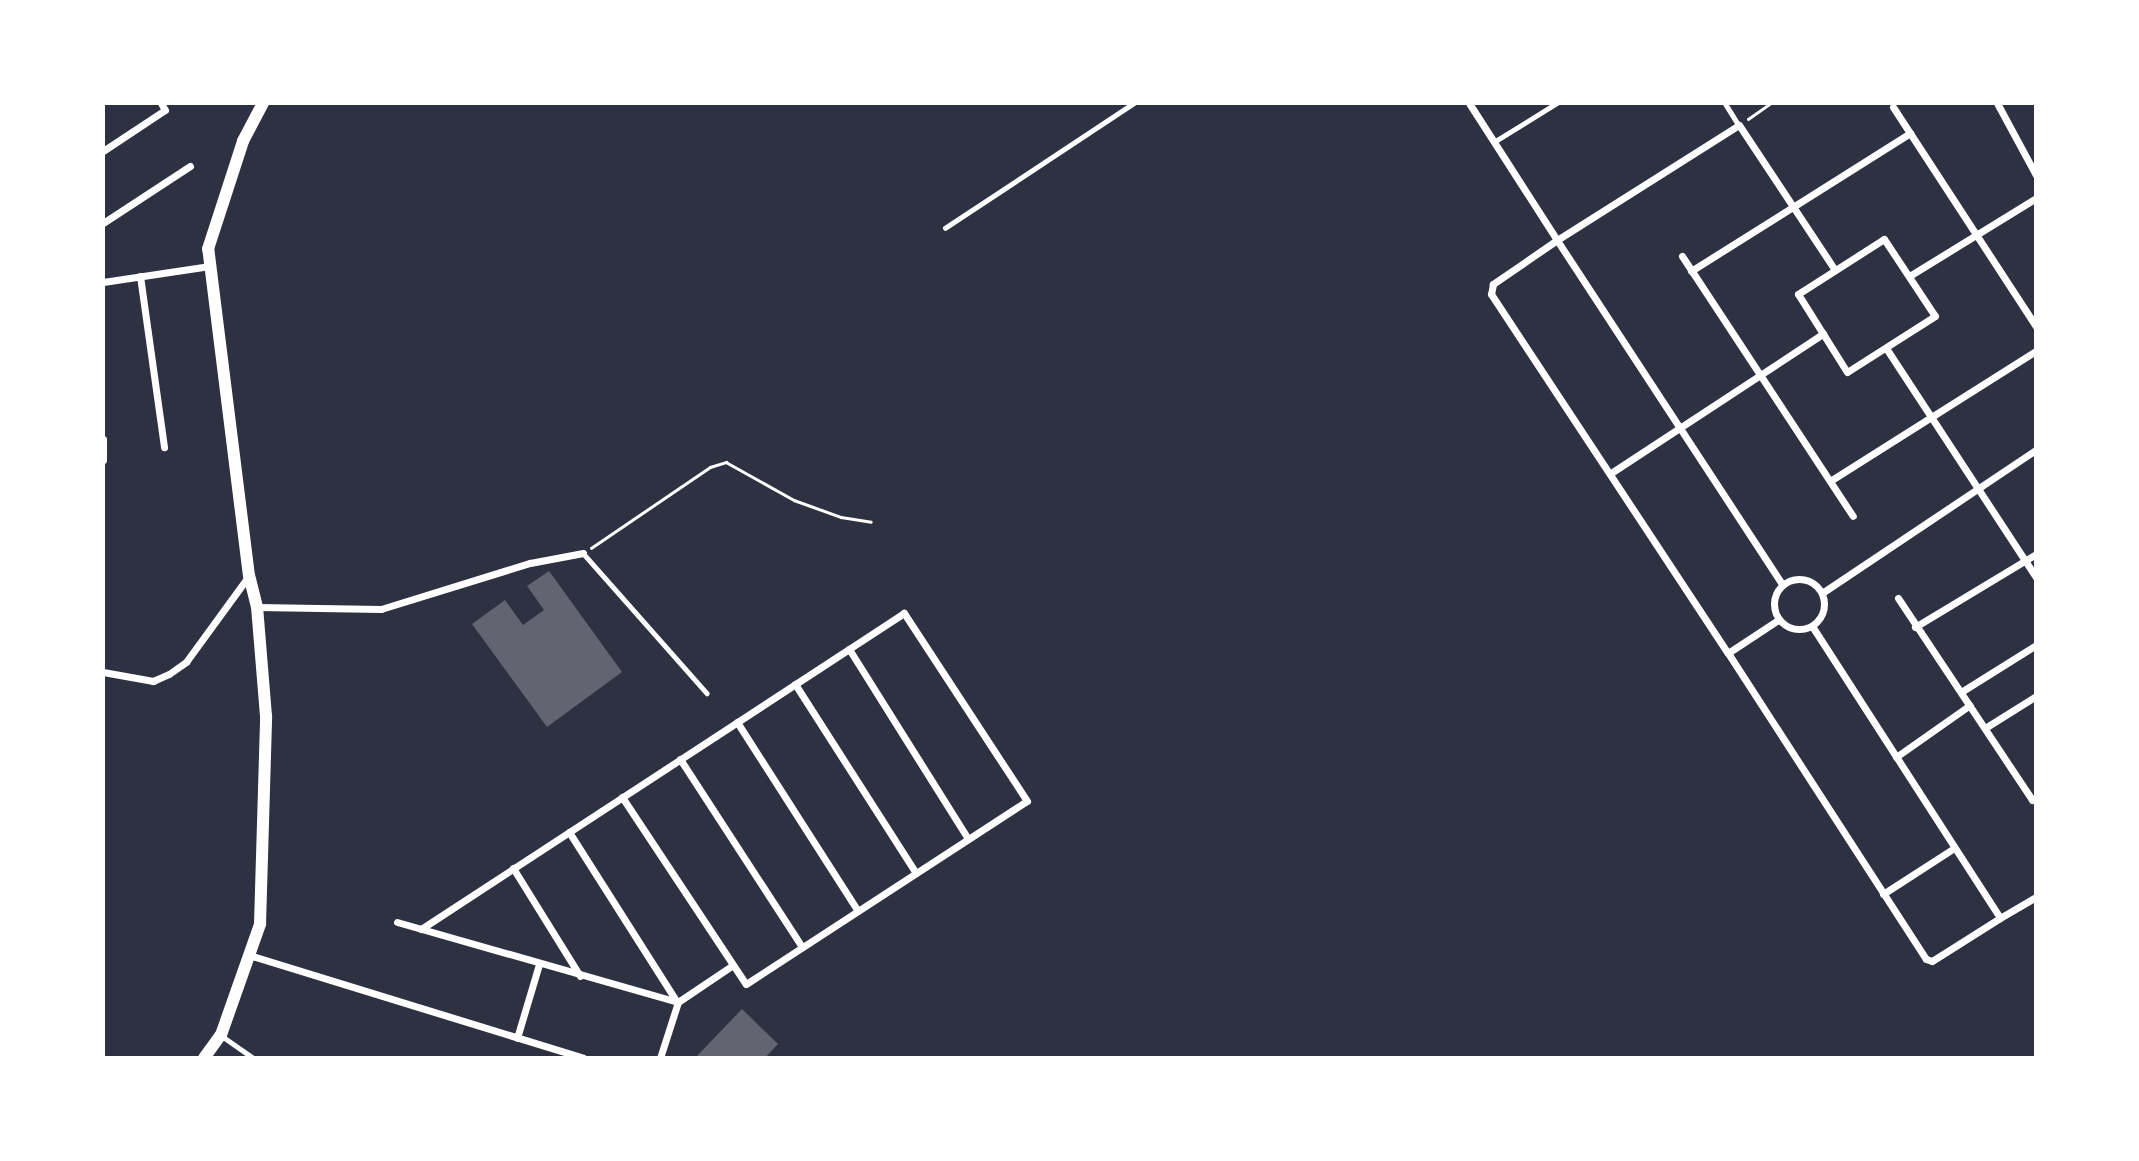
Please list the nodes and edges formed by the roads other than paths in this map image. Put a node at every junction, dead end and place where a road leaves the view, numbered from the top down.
1 (161, 103) edge
2 (263, 103) edge
3 (1133, 103) edge
4 (1469, 103) edge
5 (1557, 103) edge
6 (1725, 103) edge
7 (1997, 103) edge
8 (1894, 107) dead end
9 (1739, 125) junction
10 (1910, 133) junction
11 (1494, 142) junction
12 (103, 151) edge
13 (190, 166) dead end
14 (2036, 175) edge
15 (2036, 198) edge
16 (1792, 205) junction
17 (103, 223) edge
18 (945, 228) dead end
19 (1978, 234) junction
20 (1557, 240) junction
21 (1682, 256) dead end
22 (210, 265) junction
23 (1835, 270) junction
24 (1691, 271) junction
25 (1911, 275) junction
26 (141, 276) junction
27 (103, 282) edge
28 (2036, 326) edge
29 (1823, 334) junction
30 (1886, 348) junction
31 (2036, 351) edge
32 (1761, 372) junction
33 (1931, 421) junction
34 (1679, 425) junction
35 (103, 439) edge
36 (164, 447) dead end
37 (2036, 450) edge
38 (103, 460) edge
39 (1611, 473) junction
40 (1830, 481) junction
41 (1976, 489) junction
42 (1853, 516) dead end
43 (583, 554) joint
44 (2036, 554) edge
45 (2025, 562) junction
46 (249, 576) junction
47 (2036, 577) edge
48 (1782, 584) junction
49 (1822, 593) junction
50 (1898, 598) dead end
51 (257, 607) junction
52 (1778, 620) junction
53 (1812, 626) junction
54 (1915, 627) junction
55 (2036, 645) edge
56 (849, 649) junction
57 (1728, 653) junction
58 (103, 672) edge
59 (795, 684) junction
60 (1961, 692) junction
61 (707, 693) dead end
62 (2036, 696) edge
63 (1970, 705) junction
64 (737, 722) junction
65 (1985, 728) junction
66 (1896, 757) junction
67 (680, 759) junction
68 (622, 797) junction
69 (2036, 797) edge
70 (569, 832) junction
71 (968, 839) junction
72 (1954, 848) junction
73 (513, 868) junction
74 (916, 873) junction
75 (1883, 894) junction
76 (2036, 897) edge
77 (858, 911) junction
78 (2000, 918) junction
79 (397, 922) dead end
80 (421, 929) junction
81 (802, 947) junction
82 (250, 955) junction
83 (539, 964) junction
84 (733, 965) junction
85 (580, 976) junction
86 (678, 1002) junction
87 (221, 1035) junction
88 (517, 1038) junction
89 (204, 1058) edge
90 (254, 1058) edge
91 (584, 1058) edge
92 (660, 1058) edge

1 - 12 street
2 - 22 street
3 - 18 lane
4 - 11 street
5 - 11 lane
6 - 9 lane
7 - 14 street
8 - 10 street
9 - 16 street
9 - 20 street
10 - 16 street
10 - 19 street
11 - 20 street
13 - 17 street
15 - 19 street
16 - 23 street
16 - 24 street
19 - 25 street
19 - 28 street
20 - 34 street
20 - 39 street
21 - 24 street
22 - 26 street
22 - 46 street
23 - 25 street
23 - 29 street
24 - 32 street
25 - 30 street
26 - 27 street
26 - 36 street
29 - 30 street
29 - 32 street
30 - 33 street
31 - 33 street
32 - 34 street
32 - 40 street
33 - 40 street
33 - 41 street
34 - 39 street
34 - 48 street
35 - 38 street
37 - 41 street
39 - 57 street
40 - 42 street
41 - 45 street
41 - 49 street
43 - 51 street
43 - 61 lane
44 - 45 street
45 - 47 street
45 - 54 street
46 - 51 street
46 - 58 street
48 - 49 street
48 - 52 street
49 - 53 street
50 - 54 street
51 - 82 street
52 - 53 street
52 - 57 street
53 - 66 street
54 - 60 street
55 - 60 street
56 - 59 street
56 - 71 street
56 - 71 street
57 - 75 street
59 - 64 street
59 - 74 street
60 - 63 street
62 - 65 street
63 - 65 street
63 - 66 street
64 - 67 street
64 - 77 street
65 - 69 street
66 - 72 street
67 - 68 street
67 - 81 street
68 - 70 street
68 - 84 street
70 - 73 street
70 - 86 street
71 - 74 street
72 - 75 street
72 - 78 street
73 - 80 street
73 - 85 street
74 - 77 street
75 - 78 street
76 - 78 street
77 - 81 street
79 - 80 street
80 - 83 street
81 - 84 street
82 - 87 street
82 - 88 street
83 - 85 street
83 - 88 street
84 - 86 street
85 - 86 street
86 - 92 street
87 - 89 street
87 - 90 lane
88 - 91 street

